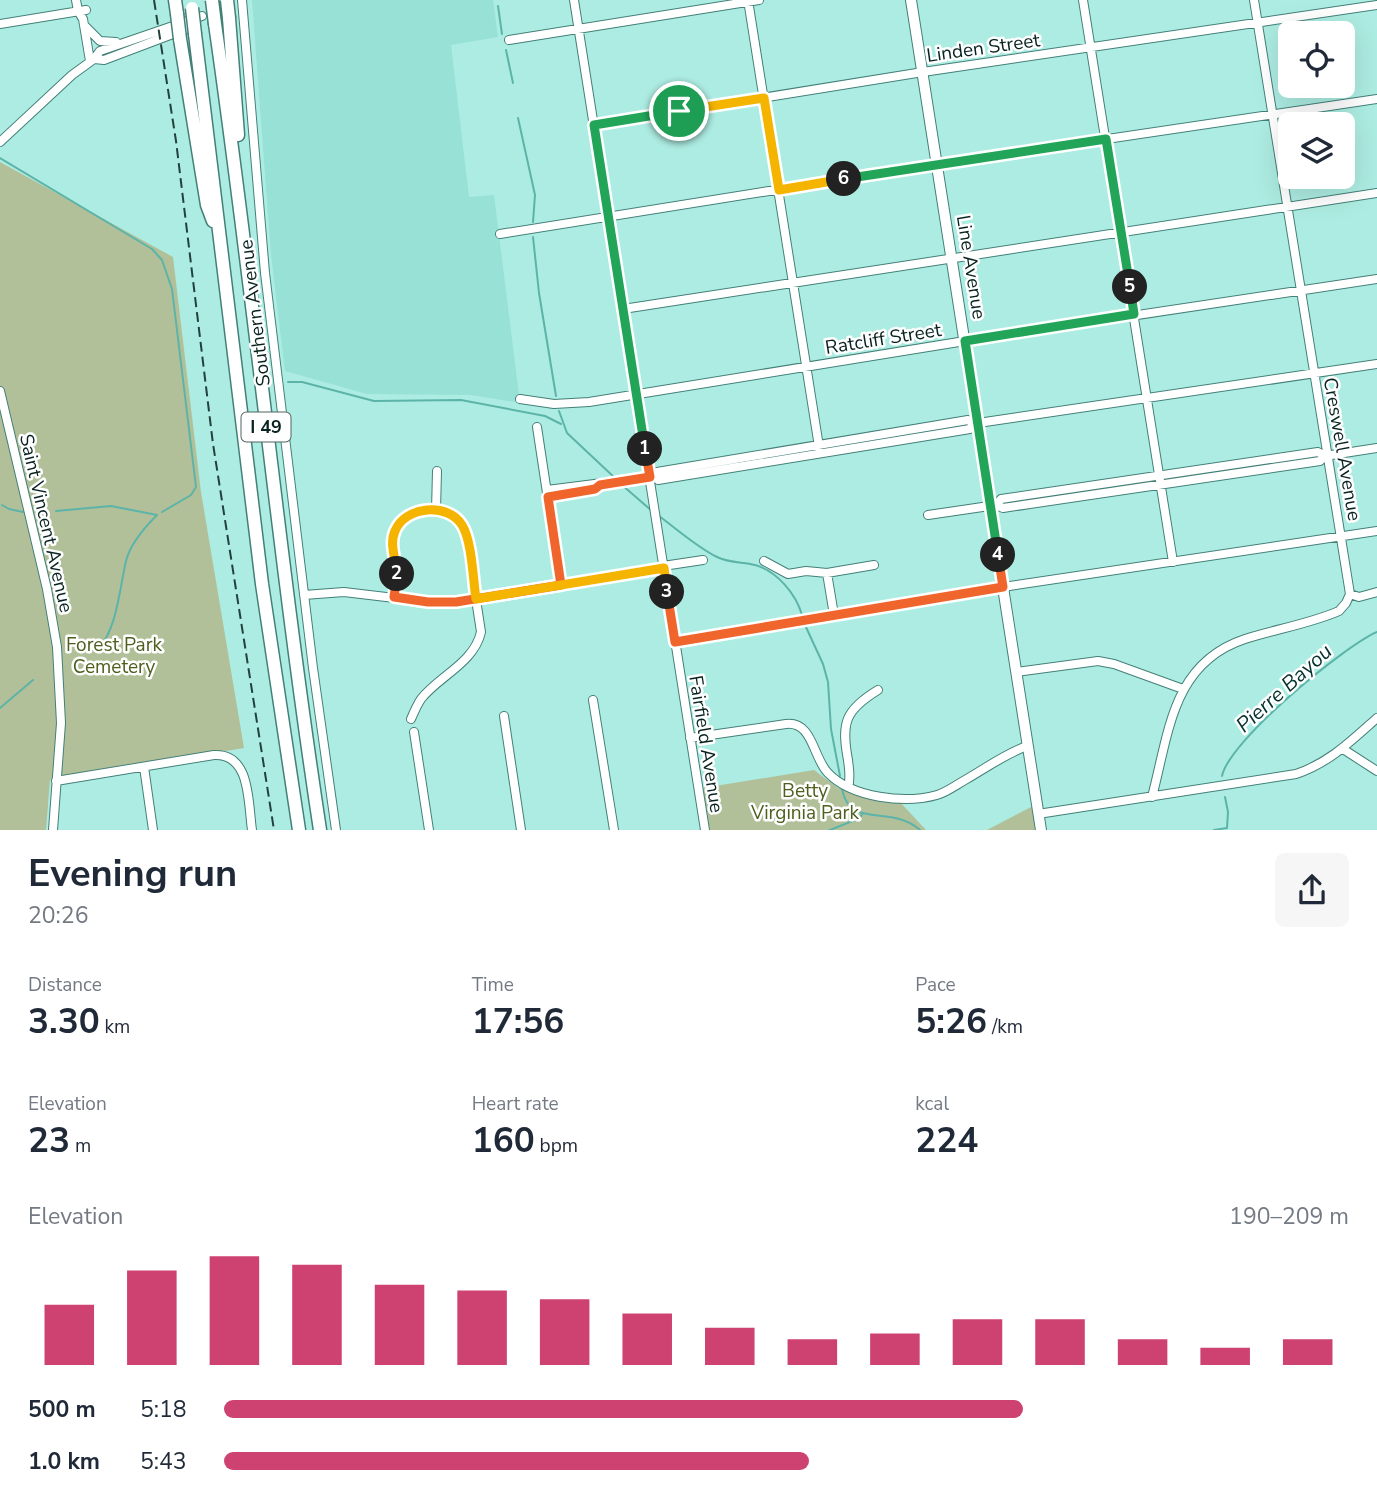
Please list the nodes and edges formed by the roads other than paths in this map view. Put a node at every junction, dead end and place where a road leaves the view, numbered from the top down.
1 (76, 0) edge
2 (85, 0) edge
3 (175, 0) edge
4 (212, 0) edge
5 (229, 0) edge
6 (242, 0) edge
7 (574, 0) edge
8 (759, 0) edge
9 (911, 0) edge
10 (1083, 0) edge
11 (1254, 0) edge
12 (748, 1) edge
13 (1377, 5) edge
14 (195, 8) edge
15 (83, 16) junction
16 (1258, 22) junction
17 (0, 24) edge
18 (579, 29) junction
19 (130, 40) junction
20 (509, 40) dead end
21 (1091, 47) junction
22 (92, 60) junction
23 (923, 72) junction
24 (764, 98) junction
25 (1377, 99) edge
26 (1273, 114) junction
27 (594, 125) junction
28 (0, 128) edge
29 (9, 132) junction
30 (1106, 139) junction
31 (0, 142) edge
32 (937, 164) junction
33 (779, 190) junction
34 (1377, 193) edge
35 (1285, 205) junction
36 (609, 217) junction
37 (1120, 232) junction
38 (500, 234) dead end
39 (221, 247) junction
40 (952, 257) junction
41 (246, 261) junction
42 (1377, 279) edge
43 (792, 282) junction
44 (1300, 289) junction
45 (623, 309) junction
46 (1134, 314) junction
47 (965, 341) junction
48 (1377, 364) edge
49 (806, 367) junction
50 (1314, 373) junction
51 (0, 391) edge
52 (637, 395) junction
53 (1146, 398) junction
54 (520, 399) dead end
55 (976, 423) junction
56 (537, 427) dead end
57 (1377, 448) edge
58 (820, 449) junction
59 (1327, 456) junction
60 (436, 471) dead end
61 (652, 476) junction
62 (1160, 481) junction
63 (547, 494) junction
64 (993, 505) junction
65 (436, 510) junction
66 (928, 515) dead end
67 (1377, 531) edge
68 (1342, 537) junction
69 (703, 560) dead end
70 (764, 561) dead end
71 (1173, 562) junction
72 (874, 565) dead end
73 (664, 567) junction
74 (827, 573) junction
75 (561, 585) junction
76 (1003, 587) junction
77 (1377, 592) edge
78 (304, 594) junction
79 (1349, 594) junction
80 (394, 597) junction
81 (476, 599) junction
82 (834, 615) junction
83 (675, 642) junction
84 (1016, 672) junction
85 (1183, 689) junction
86 (878, 690) dead end
87 (593, 700) dead end
88 (504, 716) dead end
89 (1377, 718) edge
90 (411, 719) dead end
91 (414, 732) dead end
92 (691, 738) junction
93 (1027, 746) junction
94 (1343, 749) junction
95 (144, 767) junction
96 (1376, 772) edge
97 (56, 781) junction
98 (848, 787) junction
99 (1152, 797) junction
100 (1038, 814) junction
101 (53, 830) edge
102 (153, 830) edge
103 (252, 830) edge
104 (299, 830) edge
105 (320, 830) edge
106 (336, 830) edge
107 (429, 830) edge
108 (521, 830) edge
109 (614, 830) edge
110 (705, 830) edge
111 (1041, 830) edge

1 - 15 street
2 - 15 street
3 - 39 highway, bridge
4 - 41 highway, I 49, bridge
5 - 14 street
5 - 41 highway, bridge
6 - 78 street, Southern Avenue
7 - 18 street, Fairfield Avenue
8 - 12 street
9 - 23 main road, Line Avenue
10 - 21 street
11 - 16 street, Creswell Avenue
12 - 18 street
12 - 24 street
13 - 16 street, Linden Street
14 - 19 street
14 - 22 street
14 - 39 highway, I 49, bridge
15 - 17 street
15 - 19 street
15 - 22 street
16 - 21 street, Linden Street
16 - 26 street, Creswell Avenue
18 - 20 street
18 - 27 street, Fairfield Avenue
19 - 22 street
21 - 23 street, Linden Street
21 - 30 street
22 - 29 street
23 - 24 street, Linden Street
23 - 32 main road, Line Avenue
24 - 27 street, Linden Street
24 - 33 street
25 - 26 street
26 - 30 street
26 - 35 street, Creswell Avenue
27 - 36 street, Fairfield Avenue
28 - 29 street
29 - 31 street
30 - 32 street
30 - 37 street
32 - 33 street
32 - 40 main road, Line Avenue
33 - 36 street
33 - 43 street
34 - 35 street
35 - 37 street
35 - 44 street, Creswell Avenue
36 - 38 street
36 - 45 street, Fairfield Avenue
37 - 40 street
37 - 46 street
39 - 104 highway, I 49
40 - 43 street
40 - 47 main road, Line Avenue
41 - 105 highway, I 49
42 - 44 street, Ratcliff Street
43 - 45 street
43 - 49 street
44 - 46 street, Ratcliff Street
44 - 50 street, Creswell Avenue
45 - 52 street, Fairfield Avenue
46 - 47 street, Ratcliff Street
46 - 53 street
47 - 49 street, Ratcliff Street
47 - 55 main road, Line Avenue
48 - 50 street
49 - 52 street, Ratcliff Street
49 - 58 street
50 - 53 street
50 - 59 street, Creswell Avenue
51 - 97 street, Saint Vincent Avenue
52 - 54 street, Ratcliff Street
52 - 61 street, Fairfield Avenue
53 - 55 street
53 - 62 street
55 - 58 street
55 - 64 main road, Line Avenue
56 - 63 street
57 - 59 street
58 - 61 street
59 - 62 street
59 - 68 street, Creswell Avenue
60 - 65 street
61 - 63 street
61 - 73 street, Fairfield Avenue
62 - 64 street
62 - 71 street
63 - 75 street
64 - 66 street
64 - 76 main road, Line Avenue
65 - 80 street
65 - 81 street
67 - 68 street
68 - 71 street
68 - 79 street, Creswell Avenue
69 - 73 street
70 - 74 street
71 - 76 street
72 - 74 street
73 - 75 street
73 - 83 street, Fairfield Avenue
74 - 82 street
75 - 81 street
76 - 82 street
76 - 84 main road, Line Avenue
77 - 79 street
78 - 80 street
78 - 106 street, Southern Avenue
79 - 85 street
80 - 81 street
81 - 90 street
82 - 83 street
83 - 92 street, Fairfield Avenue
84 - 85 street
84 - 93 main road, Line Avenue
85 - 99 street
86 - 98 street
87 - 109 street
88 - 108 street
89 - 94 street
91 - 107 street
92 - 98 street
92 - 110 street, Fairfield Avenue
93 - 98 street
93 - 100 main road, Line Avenue
94 - 96 street
94 - 99 street
95 - 97 street
95 - 102 street
95 - 103 street
97 - 101 street, Saint Vincent Avenue
99 - 100 street
100 - 111 main road, Line Avenue

